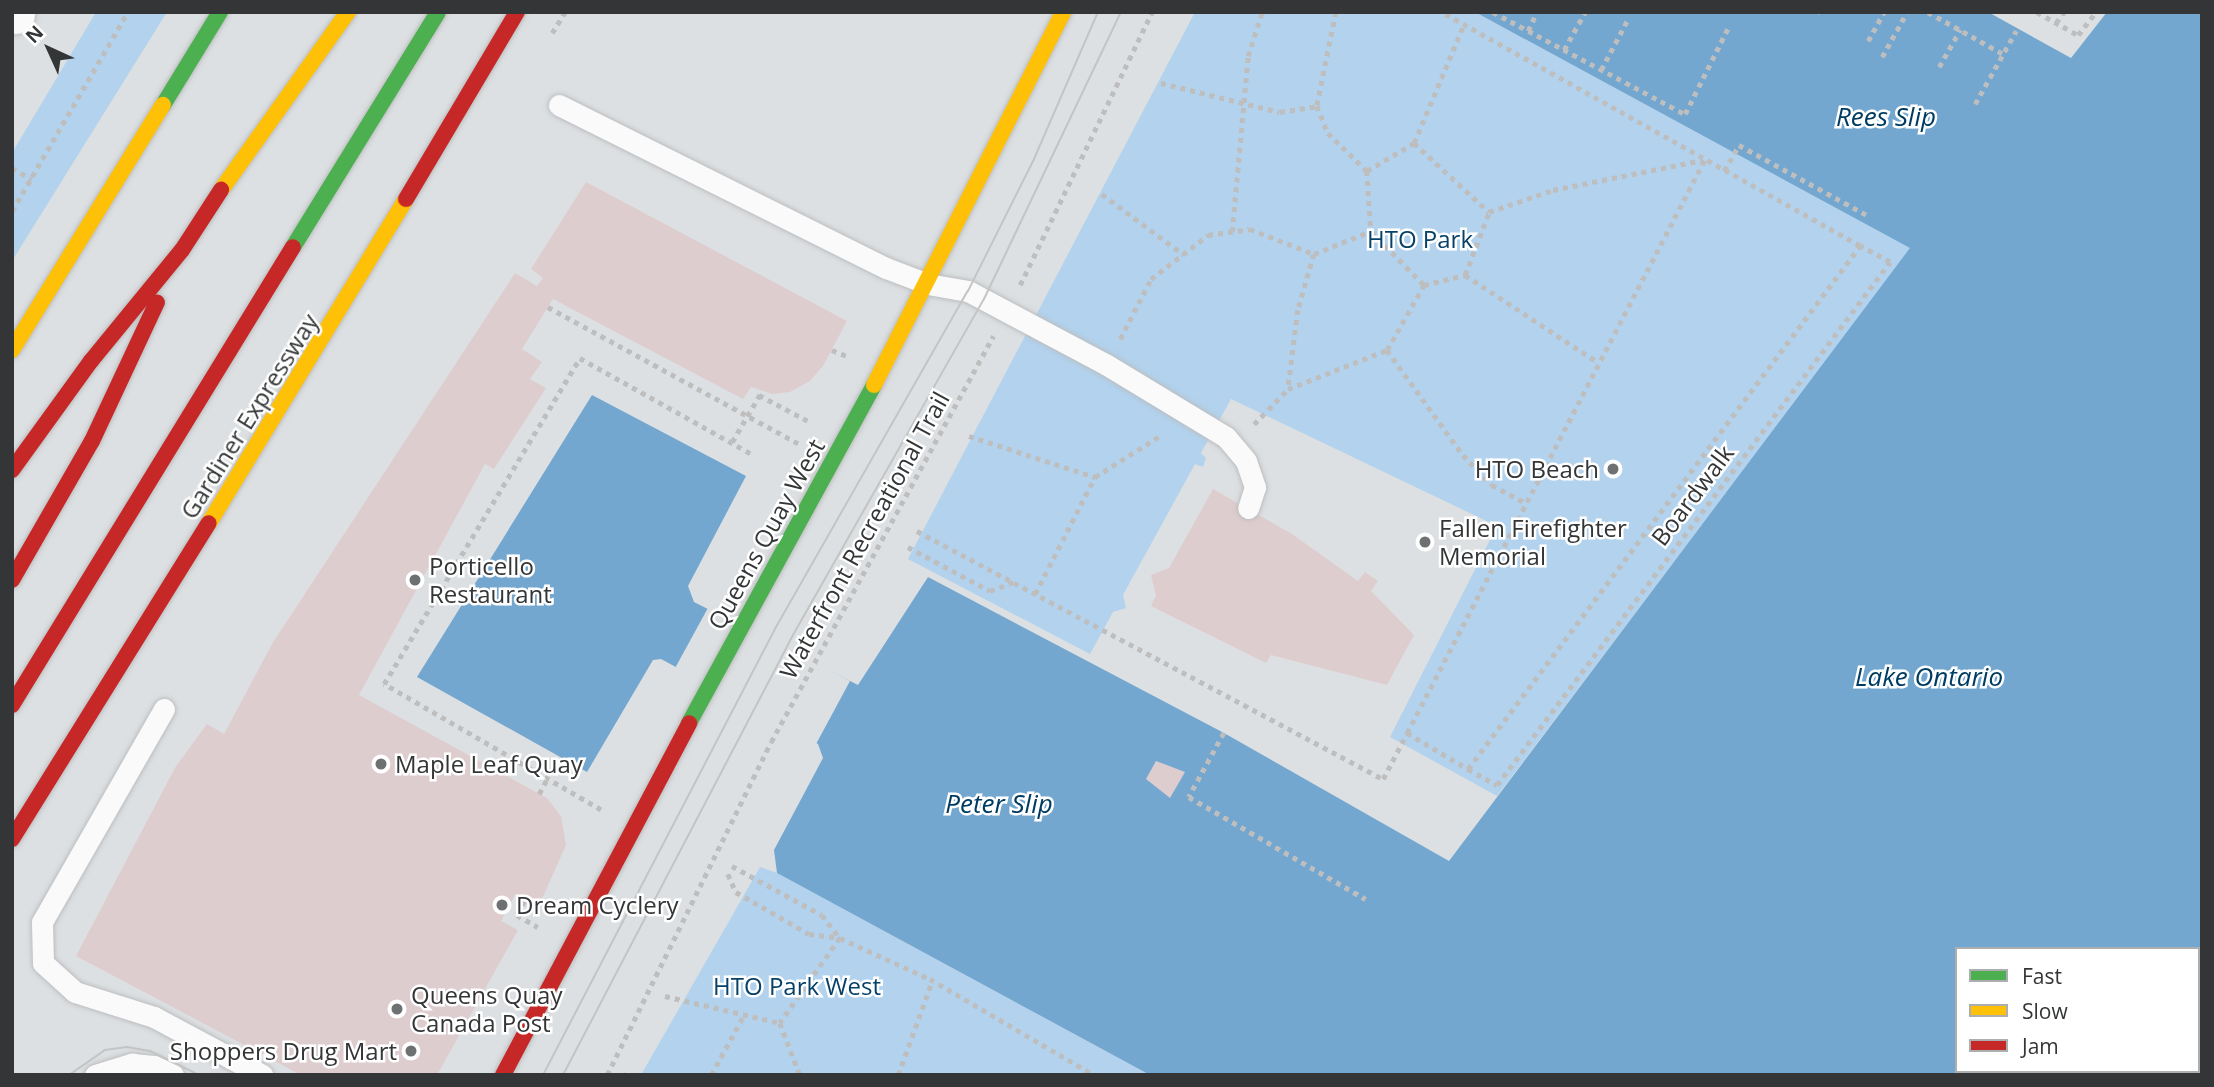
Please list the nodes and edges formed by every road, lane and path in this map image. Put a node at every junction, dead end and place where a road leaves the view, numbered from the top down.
1 (128, 12) edge
2 (220, 12) edge
3 (348, 12) edge
4 (438, 12) edge
5 (517, 12) edge
6 (1063, 12) edge
7 (1152, 12) edge
8 (1262, 12) edge
9 (1336, 12) edge
10 (1442, 12) edge
11 (1493, 12) edge
12 (1538, 12) edge
13 (1585, 12) edge
14 (1884, 12) edge
15 (1907, 12) edge
16 (1928, 12) edge
17 (2037, 12) edge
18 (2064, 12) edge
19 (2096, 12) edge
20 (1628, 19) dead end
21 (2056, 23) junction
22 (1464, 24) junction
23 (1729, 26) dead end
24 (1961, 30) junction
25 (1528, 31) junction
26 (2016, 31) dead end
27 (1868, 41) dead end
28 (1564, 50) junction
29 (2003, 54) junction
30 (1882, 57) dead end
31 (1939, 67) dead end
32 (1601, 70) junction
33 (1161, 83) dead end
34 (1243, 104) junction
35 (1975, 104) dead end
36 (559, 105) dead end
37 (1317, 106) junction
38 (1414, 143) junction
39 (1705, 159) junction
40 (12, 168) edge
41 (1367, 170) junction
42 (1724, 170) junction
43 (32, 179) junction
44 (1102, 194) dead end
45 (12, 211) edge
46 (1489, 212) junction
47 (1867, 215) dead end
48 (1371, 231) junction
49 (1232, 232) junction
50 (1860, 246) junction
51 (182, 250) junction
52 (1314, 254) junction
53 (1184, 255) junction
54 (1465, 275) junction
55 (929, 284) junction
56 (1424, 285) junction
57 (548, 307) dead end
58 (1007, 310) junction
59 (12, 349) edge
60 (832, 349) dead end
61 (1387, 350) junction
62 (847, 356) dead end
63 (1599, 364) junction
64 (1107, 365) junction
65 (1287, 389) junction
66 (1194, 417) junction
67 (816, 426) dead end
68 (969, 436) dead end
69 (732, 442) junction
70 (1234, 445) junction
71 (805, 448) dead end
72 (752, 454) dead end
73 (12, 470) edge
74 (1095, 477) junction
75 (1526, 503) junction
76 (1248, 508) dead end
77 (916, 531) dead end
78 (908, 547) dead end
79 (12, 580) edge
80 (1013, 582) junction
81 (1035, 594) junction
82 (12, 705) edge
83 (163, 709) dead end
84 (1224, 733) dead end
85 (1407, 733) junction
86 (1468, 769) junction
87 (547, 779) junction
88 (539, 794) dead end
89 (609, 816) dead end
90 (12, 839) edge
91 (732, 866) dead end
92 (728, 874) dead end
93 (1366, 899) dead end
94 (525, 901) dead end
95 (541, 929) dead end
96 (840, 938) junction
97 (932, 981) junction
98 (665, 996) dead end
99 (744, 1015) junction
100 (780, 1023) junction
101 (95, 1075) edge
102 (173, 1075) edge
103 (262, 1075) edge
104 (503, 1075) edge
105 (607, 1075) edge
106 (711, 1075) edge
107 (800, 1075) edge
108 (898, 1075) edge
109 (1094, 1075) edge

1 - 43 path
2 - 59 main road
3 - 51 main road
4 - 82 main road, Gardiner Expressway
5 - 90 main road, Gardiner Expressway
6 - 55 main road, Queens Quay West
7 - 58 path, Waterfront Recreational Trail
8 - 34 path
9 - 37 path
10 - 22 path
11 - 25 path
12 - 25 path
13 - 28 path
14 - 27 path
15 - 30 path
16 - 24 path
17 - 21 path
18 - 21 path
19 - 21 path
20 - 32 path
22 - 38 path
22 - 39 path
23 - 32 path
24 - 29 path
24 - 31 path
25 - 28 path
26 - 29 path
28 - 32 path
29 - 35 path
33 - 34 path
34 - 37 path
34 - 49 path
36 - 55 lane
37 - 41 path
38 - 41 path
38 - 46 path
39 - 42 path
39 - 46 path
39 - 63 path
40 - 43 path
41 - 48 path
42 - 47 path
42 - 50 path
43 - 45 path
44 - 53 path
46 - 54 path
48 - 52 path
48 - 56 path
49 - 52 path
49 - 53 path
50 - 86 path
50 - 86 path, Boardwalk
51 - 73 main road
51 - 79 main road
52 - 65 path
53 - 64 path
54 - 56 path
54 - 63 path
55 - 58 lane
55 - 104 main road, Queens Quay West
56 - 61 path
57 - 71 path
58 - 64 lane
58 - 105 path, Waterfront Recreational Trail
60 - 62 path
61 - 65 path
61 - 75 path
63 - 75 path
64 - 66 lane
65 - 70 path
66 - 70 lane
66 - 74 path
67 - 69 path
68 - 74 path
69 - 72 path
69 - 87 path
70 - 76 lane
74 - 81 path
75 - 85 path
77 - 80 path
78 - 80 path
80 - 81 path
81 - 85 path
83 - 103 lane
84 - 93 path
85 - 86 path
87 - 88 path
87 - 89 path
91 - 96 path
92 - 96 path
94 - 95 path
96 - 97 path
96 - 100 path
97 - 108 path
97 - 109 path
98 - 99 path
99 - 100 path
99 - 106 path
100 - 107 path
101 - 102 lane

